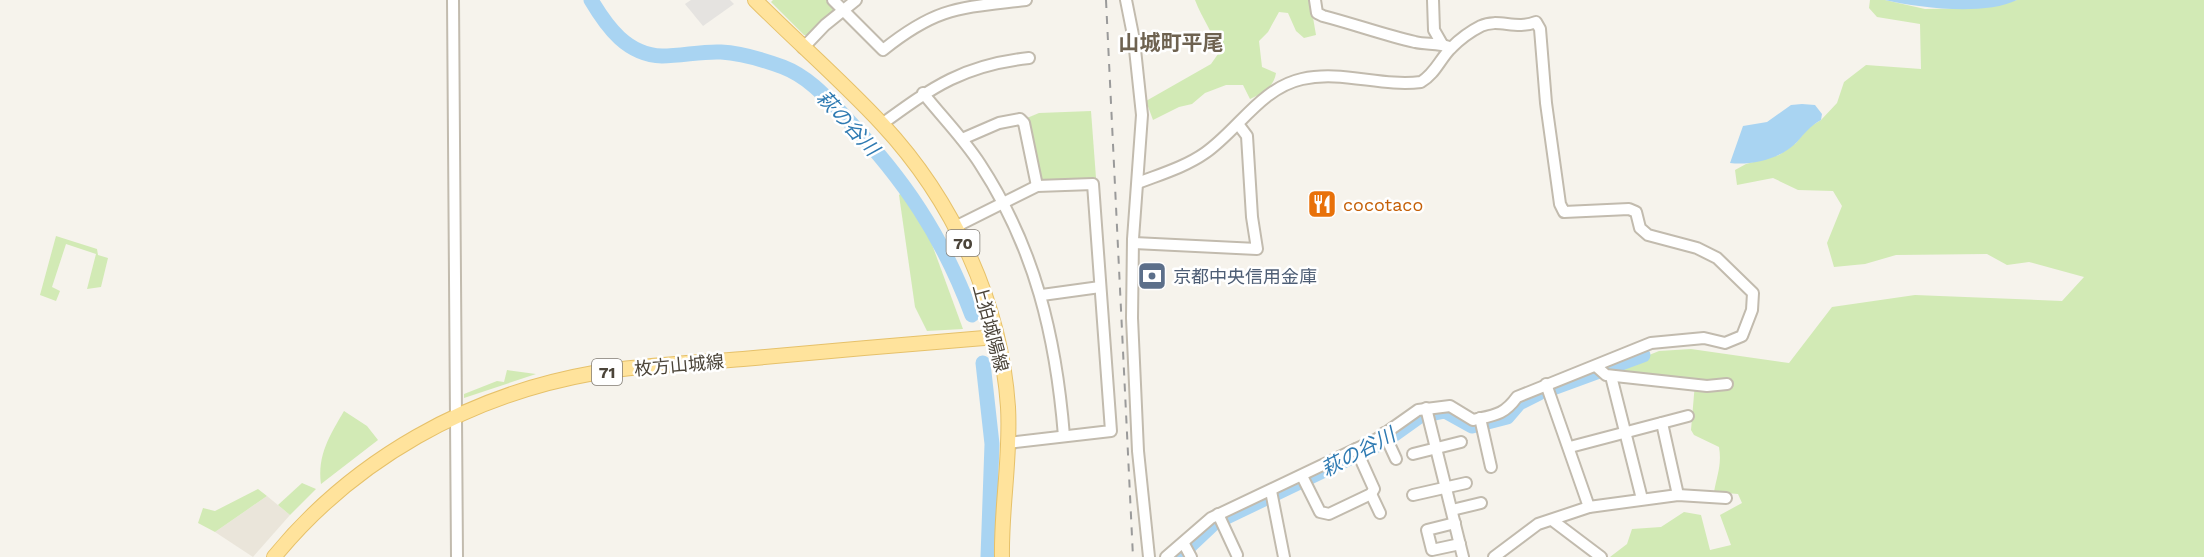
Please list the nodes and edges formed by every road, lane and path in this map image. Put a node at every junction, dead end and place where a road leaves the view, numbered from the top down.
1 (453, 0) edge
2 (755, 0) edge
3 (833, 0) edge
4 (856, 0) edge
5 (1023, 0) edge
6 (1126, 0) edge
7 (1315, 0) edge
8 (1433, 0) edge
9 (960, 3) edge
10 (842, 10) junction
11 (1447, 46) junction
12 (803, 48) junction
13 (1029, 58) dead end
14 (923, 93) junction
15 (882, 124) junction
16 (1238, 124) junction
17 (962, 139) junction
18 (1138, 183) junction
19 (1037, 186) junction
20 (1002, 203) junction
21 (955, 226) junction
22 (1134, 243) junction
23 (1100, 287) junction
24 (1042, 294) junction
25 (996, 336) junction
26 (1603, 371) junction
27 (1546, 384) junction
28 (1726, 384) dead end
29 (1428, 411) junction
30 (456, 415) junction
31 (1688, 416) dead end
32 (1481, 422) junction
33 (1662, 423) junction
34 (1625, 432) junction
35 (1064, 436) junction
36 (1386, 437) junction
37 (1461, 442) dead end
38 (1008, 443) junction
39 (1570, 447) junction
40 (1437, 448) junction
41 (1357, 452) junction
42 (1413, 454) dead end
43 (1395, 459) dead end
44 (1491, 467) dead end
45 (1304, 479) junction
46 (1466, 483) dead end
47 (1446, 487) junction
48 (1371, 494) junction
49 (1272, 495) junction
50 (1413, 495) dead end
51 (1678, 495) junction
52 (1726, 498) dead end
53 (1642, 499) junction
54 (1481, 503) dead end
55 (1589, 507) junction
56 (1452, 510) junction
57 (1380, 513) dead end
58 (1220, 518) junction
59 (1552, 519) junction
60 (1455, 523) junction
61 (1460, 544) junction
62 (1187, 550) edge
63 (1237, 555) dead end
64 (274, 557) edge
65 (457, 557) edge
66 (1002, 557) edge
67 (1149, 557) edge
68 (1166, 557) edge
69 (1284, 557) edge
70 (1463, 557) edge
71 (1494, 557) edge
72 (1601, 557) edge

1 - 30 street
2 - 12 main road, 上狛城陽線 / 70
3 - 10 street
4 - 10 street
5 - 9 street
6 - 18 street
7 - 11 street
8 - 11 street
9 - 10 street
10 - 12 street
11 - 16 street
11 - 26 street
12 - 15 main road, 上狛城陽線 / 70
13 - 14 street
14 - 15 street
14 - 17 street
15 - 21 main road, 上狛城陽線 / 70
16 - 18 street
16 - 22 street
17 - 19 street
17 - 20 street
18 - 22 street
19 - 20 street
19 - 23 street
20 - 21 street
20 - 24 street
21 - 25 main road, 上狛城陽線 / 70
22 - 67 street
23 - 24 street
23 - 35 street
24 - 35 street
25 - 30 main road, 枚方山城線 / 71
25 - 38 main road, 上狛城陽線 / 70
26 - 27 street
26 - 28 street
26 - 34 street
27 - 32 street
27 - 39 street
29 - 32 street
29 - 36 street
29 - 40 street
30 - 64 main road, 枚方山城線 / 71
30 - 65 street
31 - 33 street
32 - 44 street
33 - 34 street
33 - 51 street
34 - 39 street
34 - 53 street
35 - 38 street
36 - 41 street
36 - 43 street
37 - 40 street
38 - 66 main road, 上狛城陽線 / 70
39 - 55 street
40 - 42 street
40 - 47 street
41 - 45 street
41 - 48 street
45 - 48 street
45 - 49 street
46 - 47 street
47 - 50 street
47 - 56 street
48 - 57 street
49 - 58 street
49 - 69 street
51 - 52 street
51 - 53 street
53 - 55 street
54 - 56 street
55 - 59 street
56 - 60 street
58 - 62 street
58 - 63 street
59 - 71 street
59 - 72 street
60 - 61 street
60 - 61 street
61 - 70 street
62 - 68 street

